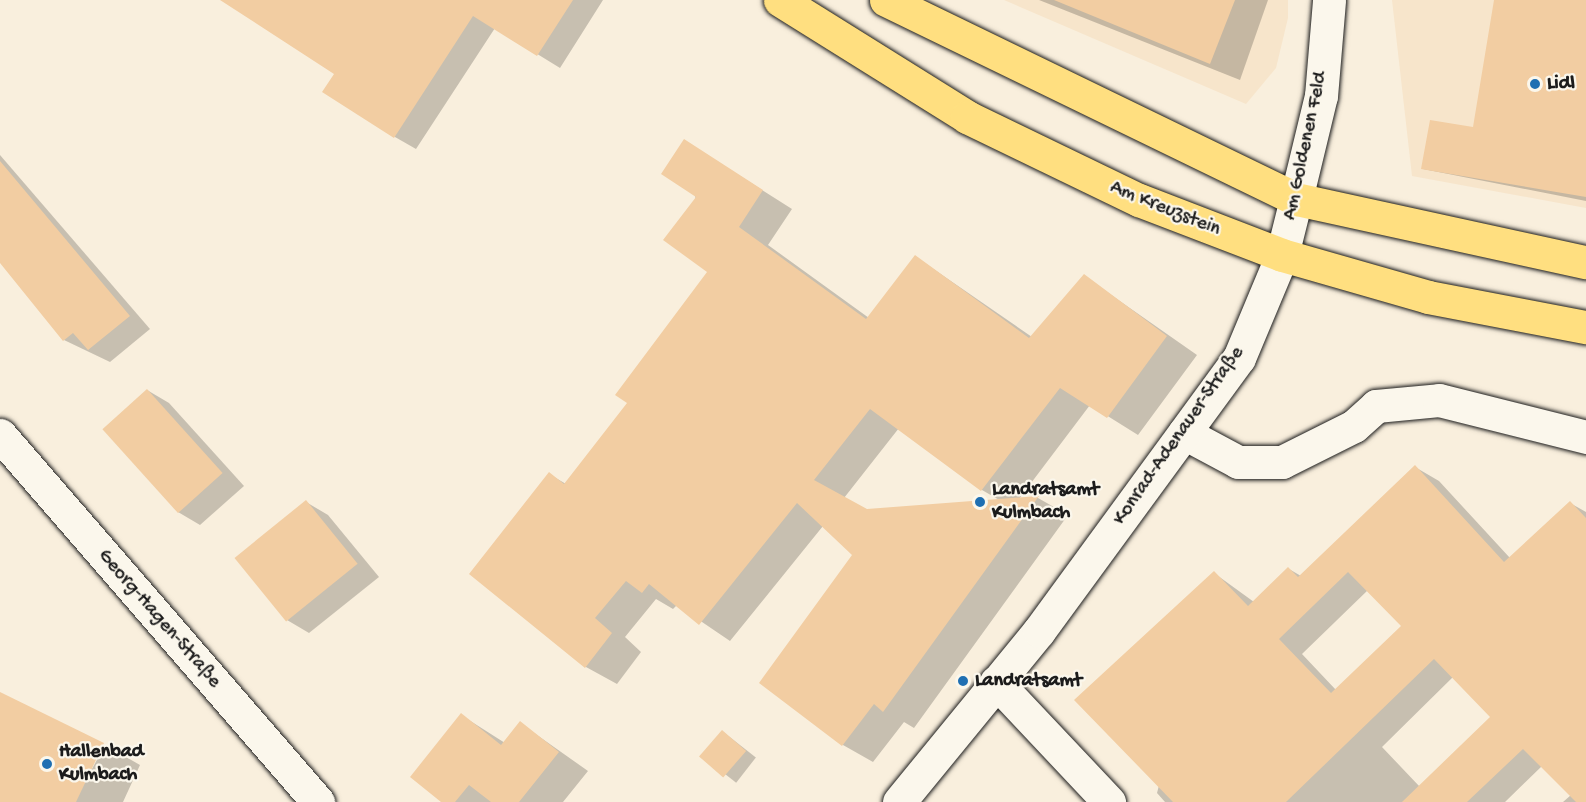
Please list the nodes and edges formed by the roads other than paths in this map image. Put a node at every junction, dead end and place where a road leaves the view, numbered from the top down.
1 (780, 0) edge
2 (886, 0) edge
3 (1329, 0) edge
4 (1296, 199) junction
5 (1282, 255) junction
6 (1586, 262) edge
7 (1586, 327) edge
8 (1184, 433) junction
9 (0, 435) edge
10 (1586, 437) edge
11 (996, 682) junction
12 (318, 802) edge
13 (899, 802) edge
14 (1108, 802) edge

1 - 5 main road, Am Kreuzstein
2 - 4 main road
3 - 4 street, Am Goldenen Feld
4 - 5 street, Am Goldenen Feld
4 - 6 main road
5 - 7 main road, Am Kreuzstein
5 - 8 street, Konrad-Adenauer-Straße
8 - 10 street
8 - 11 street, Konrad-Adenauer-Straße
9 - 12 street, Georg-Hagen-Straße
11 - 13 street, Konrad-Adenauer-Straße
11 - 14 street

